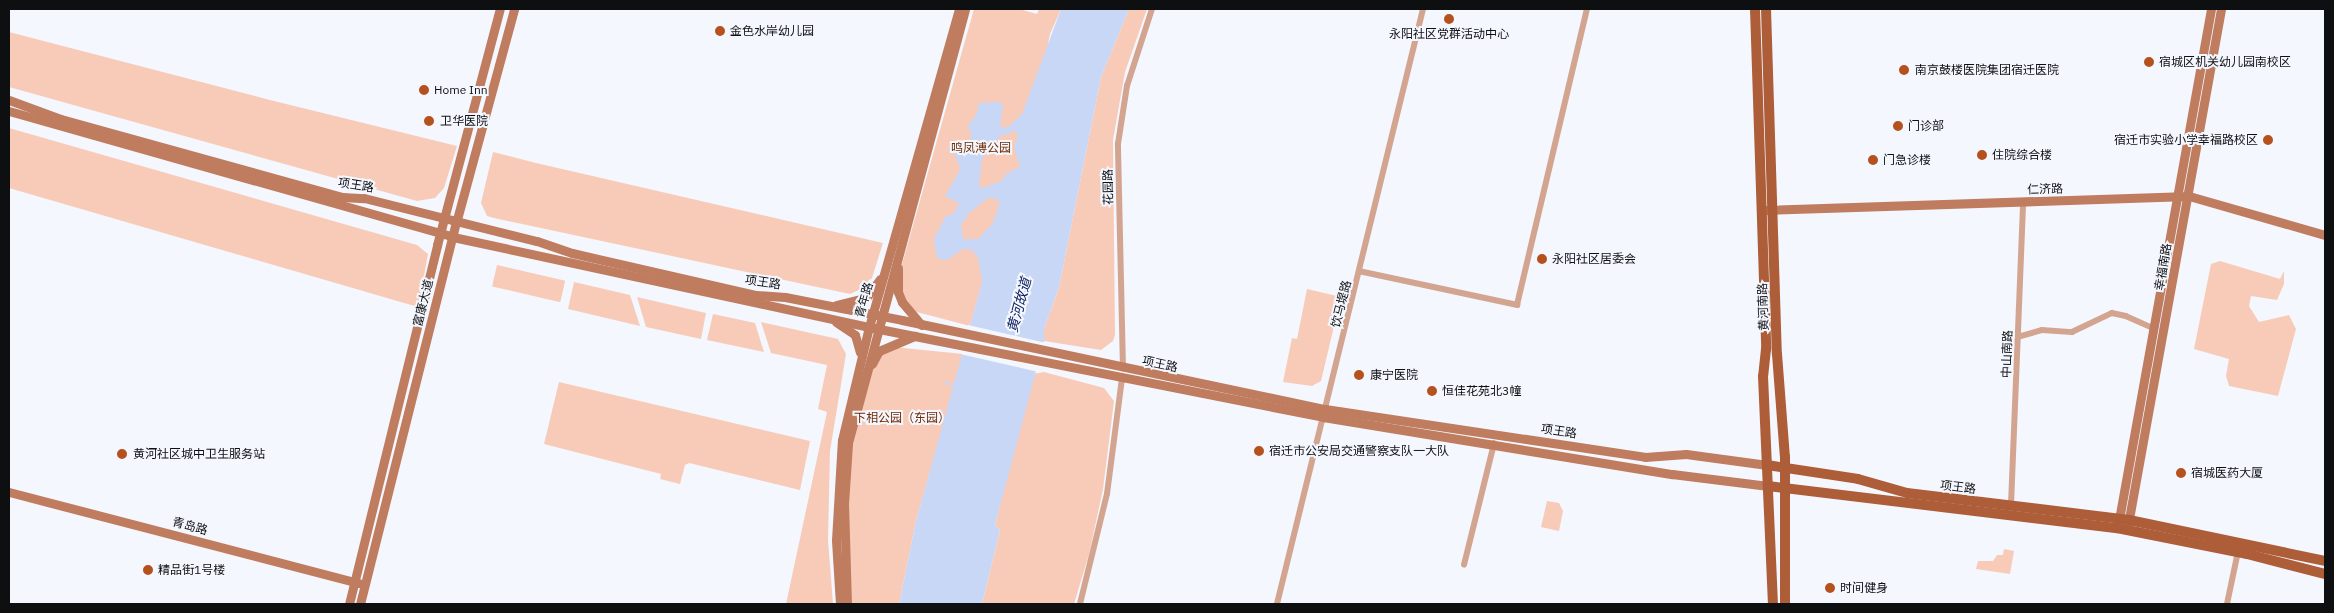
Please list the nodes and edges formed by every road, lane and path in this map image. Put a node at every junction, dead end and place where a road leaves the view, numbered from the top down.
1 (500, 9) edge
2 (514, 9) edge
3 (959, 9) edge
4 (965, 9) edge
5 (1152, 9) edge
6 (1423, 9) edge
7 (1587, 9) edge
8 (1755, 9) edge
9 (1766, 9) edge
10 (2211, 9) edge
11 (2221, 9) edge
12 (9, 100) edge
13 (9, 111) edge
14 (2177, 196) junction
15 (2189, 196) junction
16 (2023, 203) junction
17 (1761, 210) junction
18 (1772, 210) junction
19 (444, 219) junction
20 (456, 223) junction
21 (440, 234) junction
22 (2325, 235) edge
23 (453, 237) junction
24 (896, 246) junction
25 (1359, 271) junction
26 (830, 306) junction
27 (877, 316) junction
28 (829, 318) junction
29 (921, 325) junction
30 (873, 328) junction
31 (2154, 328) junction
32 (917, 335) junction
33 (2018, 337) junction
34 (1067, 362) junction
35 (1123, 373) junction
36 (853, 409) junction
37 (1324, 413) junction
38 (1494, 444) junction
39 (1767, 466) junction
40 (1786, 468) junction
41 (1768, 486) junction
42 (1784, 488) junction
43 (9, 492) edge
44 (2011, 506) junction
45 (2123, 524) junction
46 (2238, 552) junction
47 (2325, 561) edge
48 (1464, 565) dead end
49 (2325, 574) edge
50 (354, 582) junction
51 (365, 585) junction
52 (348, 604) edge
53 (360, 604) edge
54 (840, 604) edge
55 (847, 604) edge
56 (1080, 604) edge
57 (1278, 604) edge
58 (1773, 604) edge
59 (1785, 604) edge
60 (2227, 604) edge

1 - 19 main road, 富康大道
2 - 20 main road, 富康大道
3 - 24 main road, 青年路
4 - 24 main road, 青年路
5 - 35 street, 花园路
6 - 25 street, 饮马堤路
7 - 25 street
8 - 17 main road, 黄河南路
9 - 18 main road, 黄河南路
10 - 14 main road, 幸福南路
11 - 15 main road, 幸福南路
12 - 19 main road, 项王路
13 - 21 main road, 项王路
14 - 15 main road, 仁济路
14 - 16 main road, 仁济路
14 - 31 main road, 幸福南路
15 - 22 main road, 仁济路
15 - 45 main road, 幸福南路
16 - 18 main road, 仁济路
16 - 33 street, 中山南路
17 - 18 main road, 仁济路
17 - 39 main road, 黄河南路
18 - 40 main road, 黄河南路
19 - 20 main road, 项王路
19 - 21 main road, 富康大道
20 - 23 main road, 富康大道
20 - 26 main road, 项王路
21 - 23 main road, 项王路
21 - 50 main road, 富康大道
23 - 28 main road, 项王路
23 - 51 main road, 富康大道
24 - 26 main road
24 - 27 main road, 青年路
24 - 29 main road
25 - 37 street, 饮马堤路
26 - 27 main road, 项王路
27 - 29 main road, 项王路
27 - 30 main road, 青年路
28 - 30 main road, 项王路
28 - 36 main road
29 - 34 main road, 项王路
30 - 32 main road, 项王路
30 - 36 main road, 青年路
31 - 33 street
31 - 45 main road, 幸福南路
32 - 34 main road, 项王路
32 - 36 main road
33 - 44 street, 中山南路
34 - 35 main road, 项王路
35 - 37 main road, 项王路
35 - 56 street, 花园路
36 - 54 main road, 青年路
36 - 55 main road, 青年路
37 - 38 main road, 项王路
37 - 39 main road, 项王路
37 - 57 street, 饮马堤路
38 - 41 main road, 项王路
38 - 48 street
39 - 40 main road, 项王路
39 - 41 main road, 黄河南路
40 - 42 main road, 黄河南路
40 - 44 main road, 项王路
41 - 42 main road, 项王路
41 - 58 main road, 黄河南路
42 - 45 main road, 项王路
42 - 59 main road, 黄河南路
43 - 50 main road, 青岛路
44 - 45 main road, 项王路
45 - 46 main road, 项王路
45 - 47 main road, 项王路
46 - 49 main road, 项王路
46 - 60 street
50 - 51 main road, 青岛路
50 - 52 main road, 富康大道
51 - 53 main road, 富康大道

